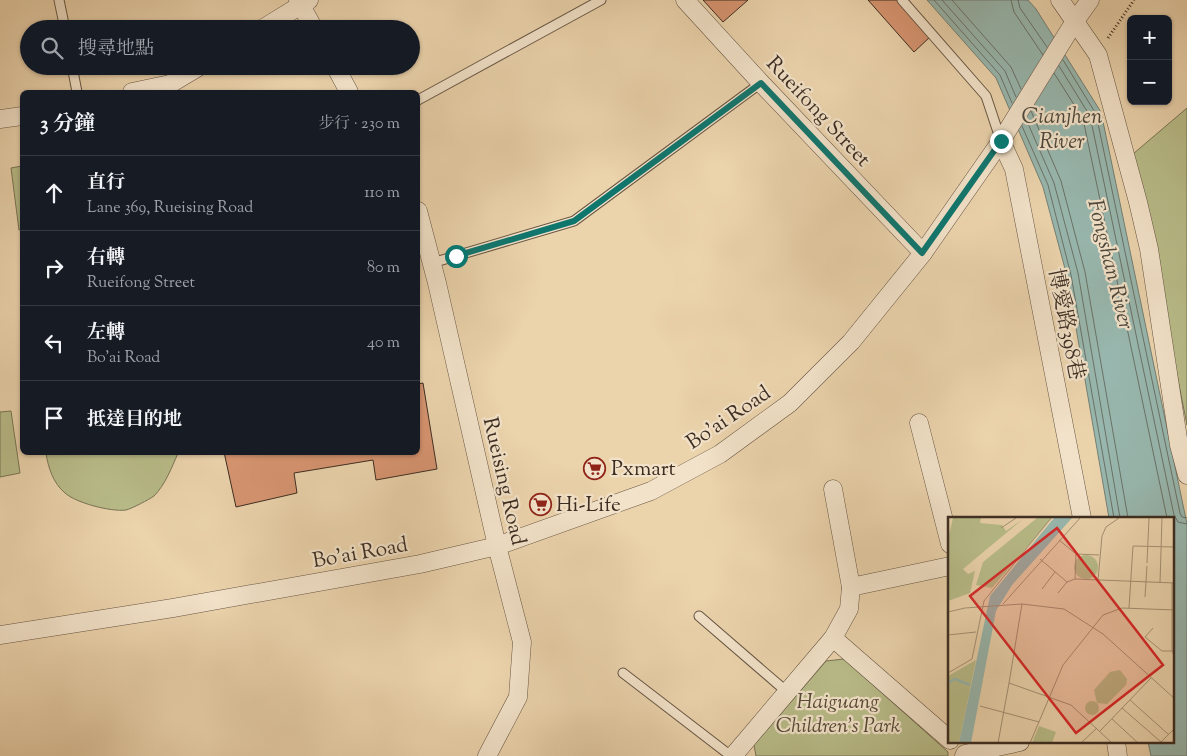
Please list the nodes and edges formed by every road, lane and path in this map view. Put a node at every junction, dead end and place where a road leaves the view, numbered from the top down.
1 (59, 0) edge
2 (601, 0) edge
3 (685, 0) edge
4 (902, 0) edge
5 (1060, 0) edge
6 (1090, 0) edge
7 (1134, 0) edge
8 (303, 2) edge
9 (63, 20) edge
10 (276, 20) edge
11 (310, 20) edge
12 (1072, 27) junction
13 (1108, 38) dead end
14 (74, 75) edge
15 (185, 75) edge
16 (339, 75) edge
17 (761, 83) junction
18 (77, 90) edge
19 (142, 90) edge
20 (348, 90) edge
21 (420, 99) edge
22 (20, 116) edge
23 (0, 119) edge
24 (1001, 141) junction
25 (420, 218) edge
26 (922, 253) junction
27 (432, 263) junction
28 (919, 423) dead end
29 (1187, 475) edge
30 (833, 489) dead end
31 (1082, 517) edge
32 (948, 536) edge
33 (497, 546) junction
34 (948, 566) edge
35 (851, 587) junction
36 (699, 616) dead end
37 (0, 636) edge
38 (833, 638) junction
39 (623, 673) dead end
40 (787, 692) junction
41 (948, 738) edge
42 (1007, 744) edge
43 (960, 751) edge
44 (487, 756) edge
45 (732, 756) edge

1 - 9 lane
2 - 21 lane
3 - 17 street, Rueifong Street
4 - 24 lane
5 - 12 street
6 - 12 street, Bo'ai Road
7 - 13 path
8 - 10 street
8 - 11 street
12 - 24 street, Bo'ai Road
12 - 29 street
14 - 18 lane
15 - 19 street
16 - 20 street
17 - 26 street, Rueifong Street
17 - 27 lane
22 - 23 street
24 - 26 street, Bo'ai Road
24 - 31 street, 博愛路398巷
25 - 27 street, Rueising Road
26 - 33 street, Bo'ai Road
27 - 33 street, Rueising Road
28 - 32 street
30 - 35 street
33 - 37 street, Bo'ai Road
33 - 44 street, Rueising Road
34 - 35 street
35 - 38 street
36 - 40 lane
38 - 40 street
38 - 41 street
39 - 45 lane
40 - 45 street
42 - 43 street

